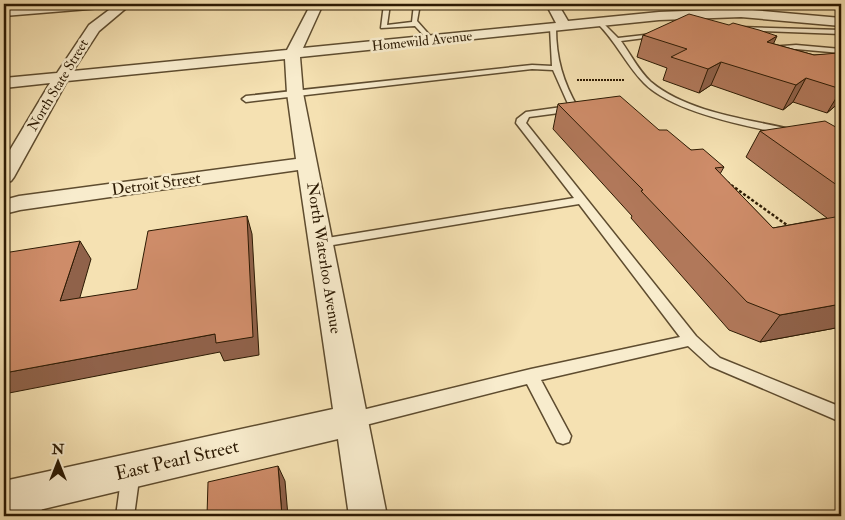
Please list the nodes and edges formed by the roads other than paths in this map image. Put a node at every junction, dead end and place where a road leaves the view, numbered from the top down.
1 (112, 4) edge
2 (125, 4) edge
3 (317, 4) edge
4 (387, 4) edge
5 (417, 4) edge
6 (552, 4) edge
7 (4, 12) edge
8 (823, 20) junction
9 (599, 22) junction
10 (841, 22) edge
11 (417, 24) junction
12 (558, 27) junction
13 (728, 29) edge
14 (841, 31) edge
15 (670, 33) edge
16 (431, 40) junction
17 (616, 40) junction
18 (841, 50) edge
19 (293, 53) junction
20 (774, 57) edge
21 (555, 68) junction
22 (61, 78) junction
23 (4, 83) edge
24 (295, 93) junction
25 (246, 99) dead end
26 (798, 133) edge
27 (308, 162) junction
28 (4, 177) edge
29 (583, 200) junction
30 (4, 207) edge
31 (321, 243) junction
32 (691, 340) junction
33 (531, 376) junction
34 (841, 415) edge
35 (350, 421) junction
36 (563, 436) dead end
37 (131, 470) junction
38 (4, 500) edge
39 (34, 504) edge
40 (125, 516) edge
41 (368, 516) edge

1 - 7 street
2 - 22 street, North State Street
3 - 19 street, North Waterloo Avenue
4 - 11 lane
5 - 11 lane
6 - 12 street
8 - 9 street, Homewild Avenue
8 - 10 street, Homewild Avenue
8 - 14 lane
9 - 12 street, Homewild Avenue
9 - 17 lane
11 - 16 lane
12 - 16 street, Homewild Avenue
12 - 21 lane
13 - 14 lane
15 - 17 lane
16 - 19 street, Homewild Avenue
17 - 26 lane
18 - 20 lane
19 - 22 street, Homewild Avenue
19 - 24 street, North Waterloo Avenue
21 - 24 lane
21 - 29 lane
22 - 23 street, Homewild Avenue
22 - 28 street, North State Street
24 - 25 lane
24 - 27 street, North Waterloo Avenue
27 - 30 street, Detroit Street
27 - 31 street, North Waterloo Avenue
29 - 31 lane
29 - 32 lane
31 - 35 street, North Waterloo Avenue
32 - 33 lane
32 - 34 lane
33 - 35 lane
33 - 36 lane
35 - 37 street, East Pearl Street
35 - 41 street, North Waterloo Avenue
37 - 39 street, East Pearl Street
37 - 40 lane
38 - 39 street, East Pearl Street

